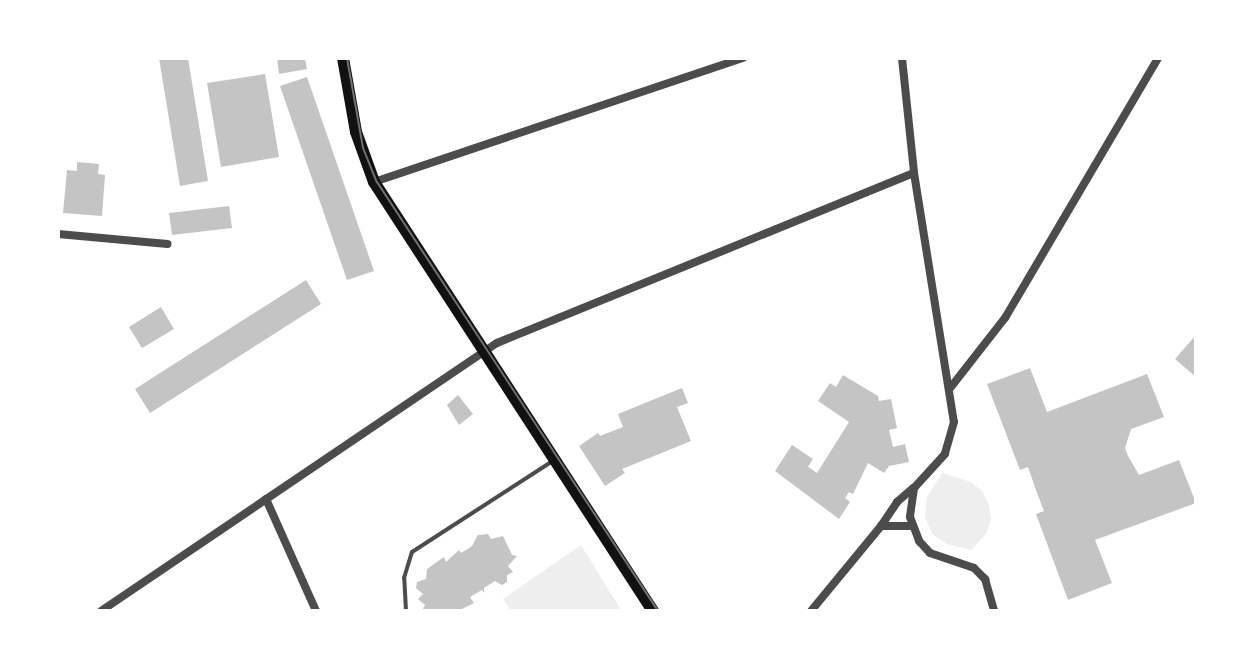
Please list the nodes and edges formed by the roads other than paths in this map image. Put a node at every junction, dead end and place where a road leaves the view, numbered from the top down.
1 (343, 58) edge
2 (743, 58) edge
3 (902, 58) edge
4 (1158, 58) edge
5 (914, 173) junction
6 (374, 182) junction
7 (58, 234) edge
8 (168, 244) dead end
9 (484, 352) junction
10 (951, 387) junction
11 (555, 460) junction
12 (914, 488) junction
13 (266, 499) junction
14 (881, 526) junction
15 (911, 526) junction
16 (101, 611) edge
17 (316, 611) edge
18 (406, 611) edge
19 (653, 611) edge
20 (811, 611) edge
21 (994, 611) edge

1 - 6 main road
2 - 6 street
3 - 5 street
4 - 10 street
5 - 9 street
5 - 10 street
6 - 9 main road
7 - 8 street
9 - 11 main road
9 - 13 street
10 - 12 street
11 - 18 lane
11 - 19 main road
12 - 14 street
12 - 15 street
13 - 16 street
13 - 17 street
14 - 15 street
14 - 20 street
15 - 21 street

